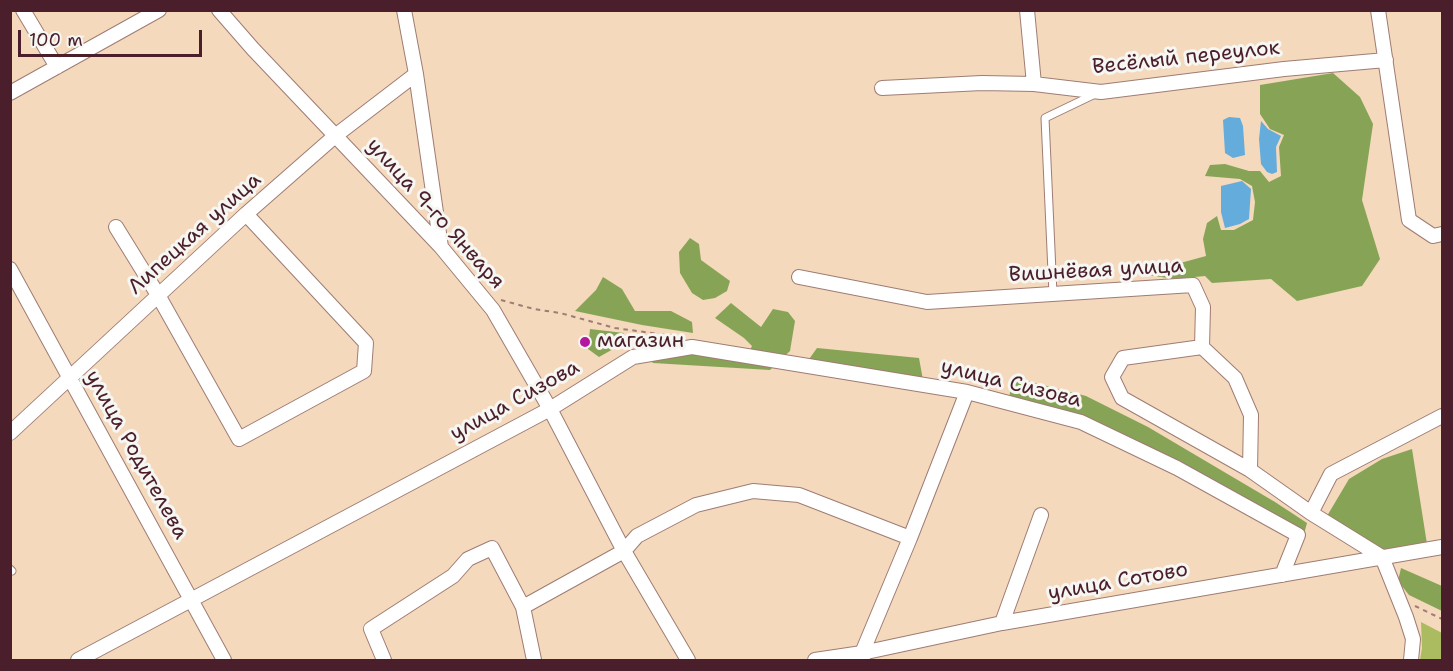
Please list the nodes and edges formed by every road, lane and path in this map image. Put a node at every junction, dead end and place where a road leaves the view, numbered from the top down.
1 (23, 10) edge
2 (159, 10) edge
3 (219, 10) edge
4 (404, 10) edge
5 (1027, 10) edge
6 (1378, 10) edge
7 (1386, 60) junction
8 (57, 67) junction
9 (416, 74) junction
10 (1034, 84) junction
11 (882, 88) dead end
12 (1101, 92) junction
13 (10, 93) edge
14 (335, 136) junction
15 (246, 214) junction
16 (116, 227) dead end
17 (1443, 234) edge
18 (441, 247) junction
19 (10, 269) edge
20 (799, 277) dead end
21 (478, 292) junction
22 (1053, 294) junction
23 (158, 295) junction
24 (683, 337) dead end
25 (1202, 347) junction
26 (71, 379) junction
27 (967, 392) junction
28 (550, 409) junction
29 (1443, 416) edge
30 (10, 433) edge
31 (1250, 470) junction
32 (1311, 513) junction
33 (1041, 515) dead end
34 (910, 538) junction
35 (1443, 547) edge
36 (624, 551) junction
37 (1382, 557) junction
38 (1282, 575) junction
39 (1399, 598) junction
40 (191, 600) junction
41 (523, 606) junction
42 (1443, 619) edge
43 (1002, 623) junction
44 (862, 657) edge
45 (78, 660) edge
46 (224, 660) edge
47 (384, 660) edge
48 (534, 660) edge
49 (688, 660) edge
50 (815, 660) edge
51 (1411, 660) edge

1 - 8 street
2 - 8 street
3 - 14 street, улица 9-го Января
4 - 9 street
5 - 10 street
6 - 7 street
7 - 12 street, Весёлый переулок
7 - 17 street
8 - 13 street
9 - 14 street, Липецкая улица
9 - 18 street
10 - 11 street, Весёлый переулок
10 - 12 street, Весёлый переулок
12 - 22 lane
14 - 15 street, Липецкая улица
14 - 18 street, улица 9-го Января
15 - 23 street, Липецкая улица
15 - 23 street
16 - 23 street
18 - 21 street, улица 9-го Января
19 - 26 street, улица Родителева
20 - 22 street, Вишнёвая улица
21 - 24 path
21 - 28 street, улица 9-го Января
22 - 25 street, Вишнёвая улица
23 - 26 street, Липецкая улица
25 - 31 street
25 - 31 street
26 - 30 street, Липецкая улица
26 - 40 street, улица Родителева
27 - 28 street, улица Сизова
27 - 34 street
27 - 38 street, улица Сизова
28 - 36 street, улица 9-го Января
28 - 40 street, улица Сизова
29 - 32 street
31 - 32 street
32 - 37 street
33 - 43 street
34 - 36 street
34 - 44 street
35 - 37 street, улица Сотово
36 - 41 street
36 - 49 street, улица 9-го Января
37 - 38 street, улица Сотово
37 - 39 street
38 - 43 street, улица Сотово
39 - 42 path
39 - 51 street
40 - 45 street, улица Сизова
40 - 46 street, улица Родителева
41 - 47 street
41 - 48 street
43 - 44 street, улица Сотово
44 - 50 street, улица Сотово

